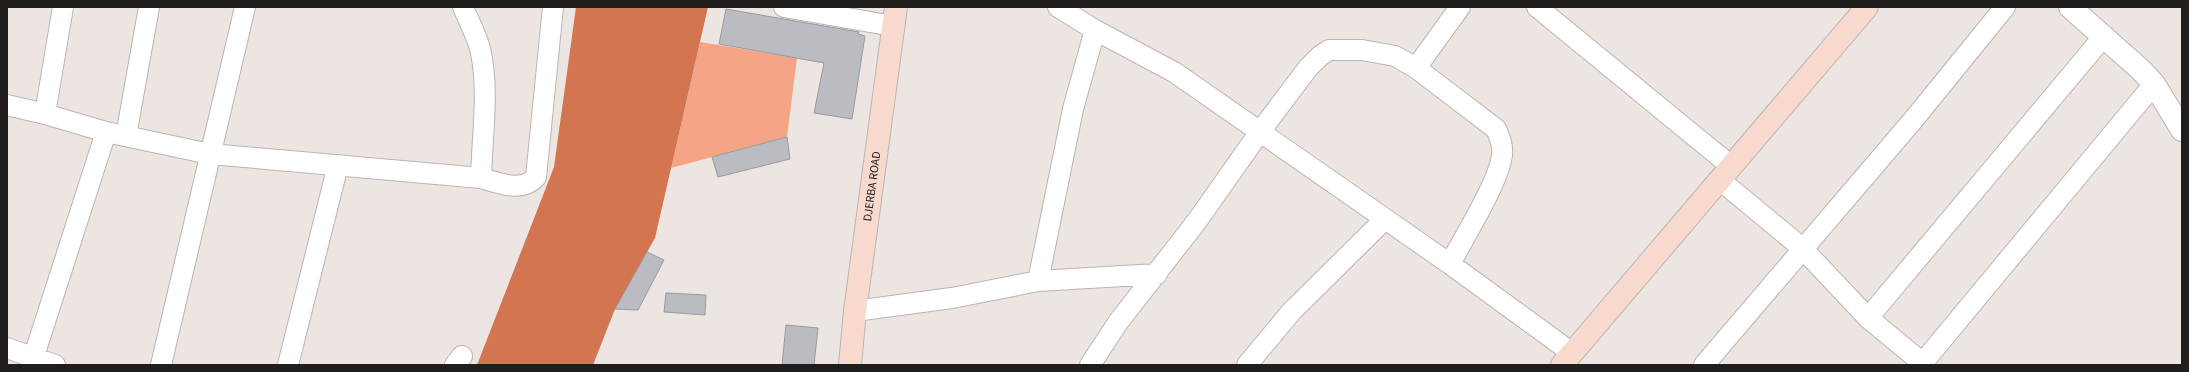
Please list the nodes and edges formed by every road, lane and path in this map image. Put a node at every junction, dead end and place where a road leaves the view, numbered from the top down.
1 (63, 7) edge
2 (149, 7) edge
3 (245, 7) edge
4 (463, 7) edge
5 (553, 7) edge
6 (784, 7) edge
7 (1058, 7) edge
8 (1460, 7) edge
9 (1867, 7) edge
10 (2005, 7) edge
11 (2070, 7) edge
12 (1541, 8) edge
13 (894, 17) edge
14 (1095, 30) junction
15 (2104, 36) junction
16 (1416, 68) junction
17 (2154, 84) junction
18 (7, 105) edge
19 (46, 114) junction
20 (2182, 130) edge
21 (106, 132) junction
22 (1259, 133) junction
23 (126, 136) junction
24 (210, 154) junction
25 (338, 165) junction
26 (1726, 173) junction
27 (481, 178) junction
28 (1384, 220) junction
29 (1802, 248) junction
30 (1450, 264) junction
31 (1157, 274) junction
32 (1038, 281) junction
33 (855, 311) junction
34 (1868, 318) junction
35 (7, 348) edge
36 (34, 356) junction
37 (1566, 361) edge
38 (1923, 364) edge
39 (54, 365) edge
40 (161, 365) edge
41 (288, 365) edge
42 (850, 365) edge
43 (1090, 365) edge
44 (1247, 365) edge
45 (1704, 365) edge

1 - 19 street
2 - 23 street
3 - 24 street
4 - 27 street
5 - 27 street
6 - 13 street
7 - 14 street
8 - 16 street
9 - 26 main road
10 - 29 street
11 - 15 street
12 - 26 street
13 - 33 main road, DJERBA ROAD
14 - 22 street
14 - 32 street
15 - 17 street
15 - 34 street
16 - 22 street
16 - 30 street
17 - 20 street
17 - 38 street
18 - 19 street
19 - 21 street
21 - 23 street
21 - 36 street
22 - 28 street
22 - 31 street
23 - 24 street
24 - 25 street
24 - 40 street
25 - 27 street
25 - 41 street
26 - 29 street
26 - 37 main road
28 - 30 street
28 - 44 street
29 - 34 street
29 - 45 street
30 - 37 street
31 - 32 street
31 - 43 street
32 - 33 street
33 - 42 main road, DJERBA ROAD
34 - 38 street
35 - 36 street
36 - 39 street

